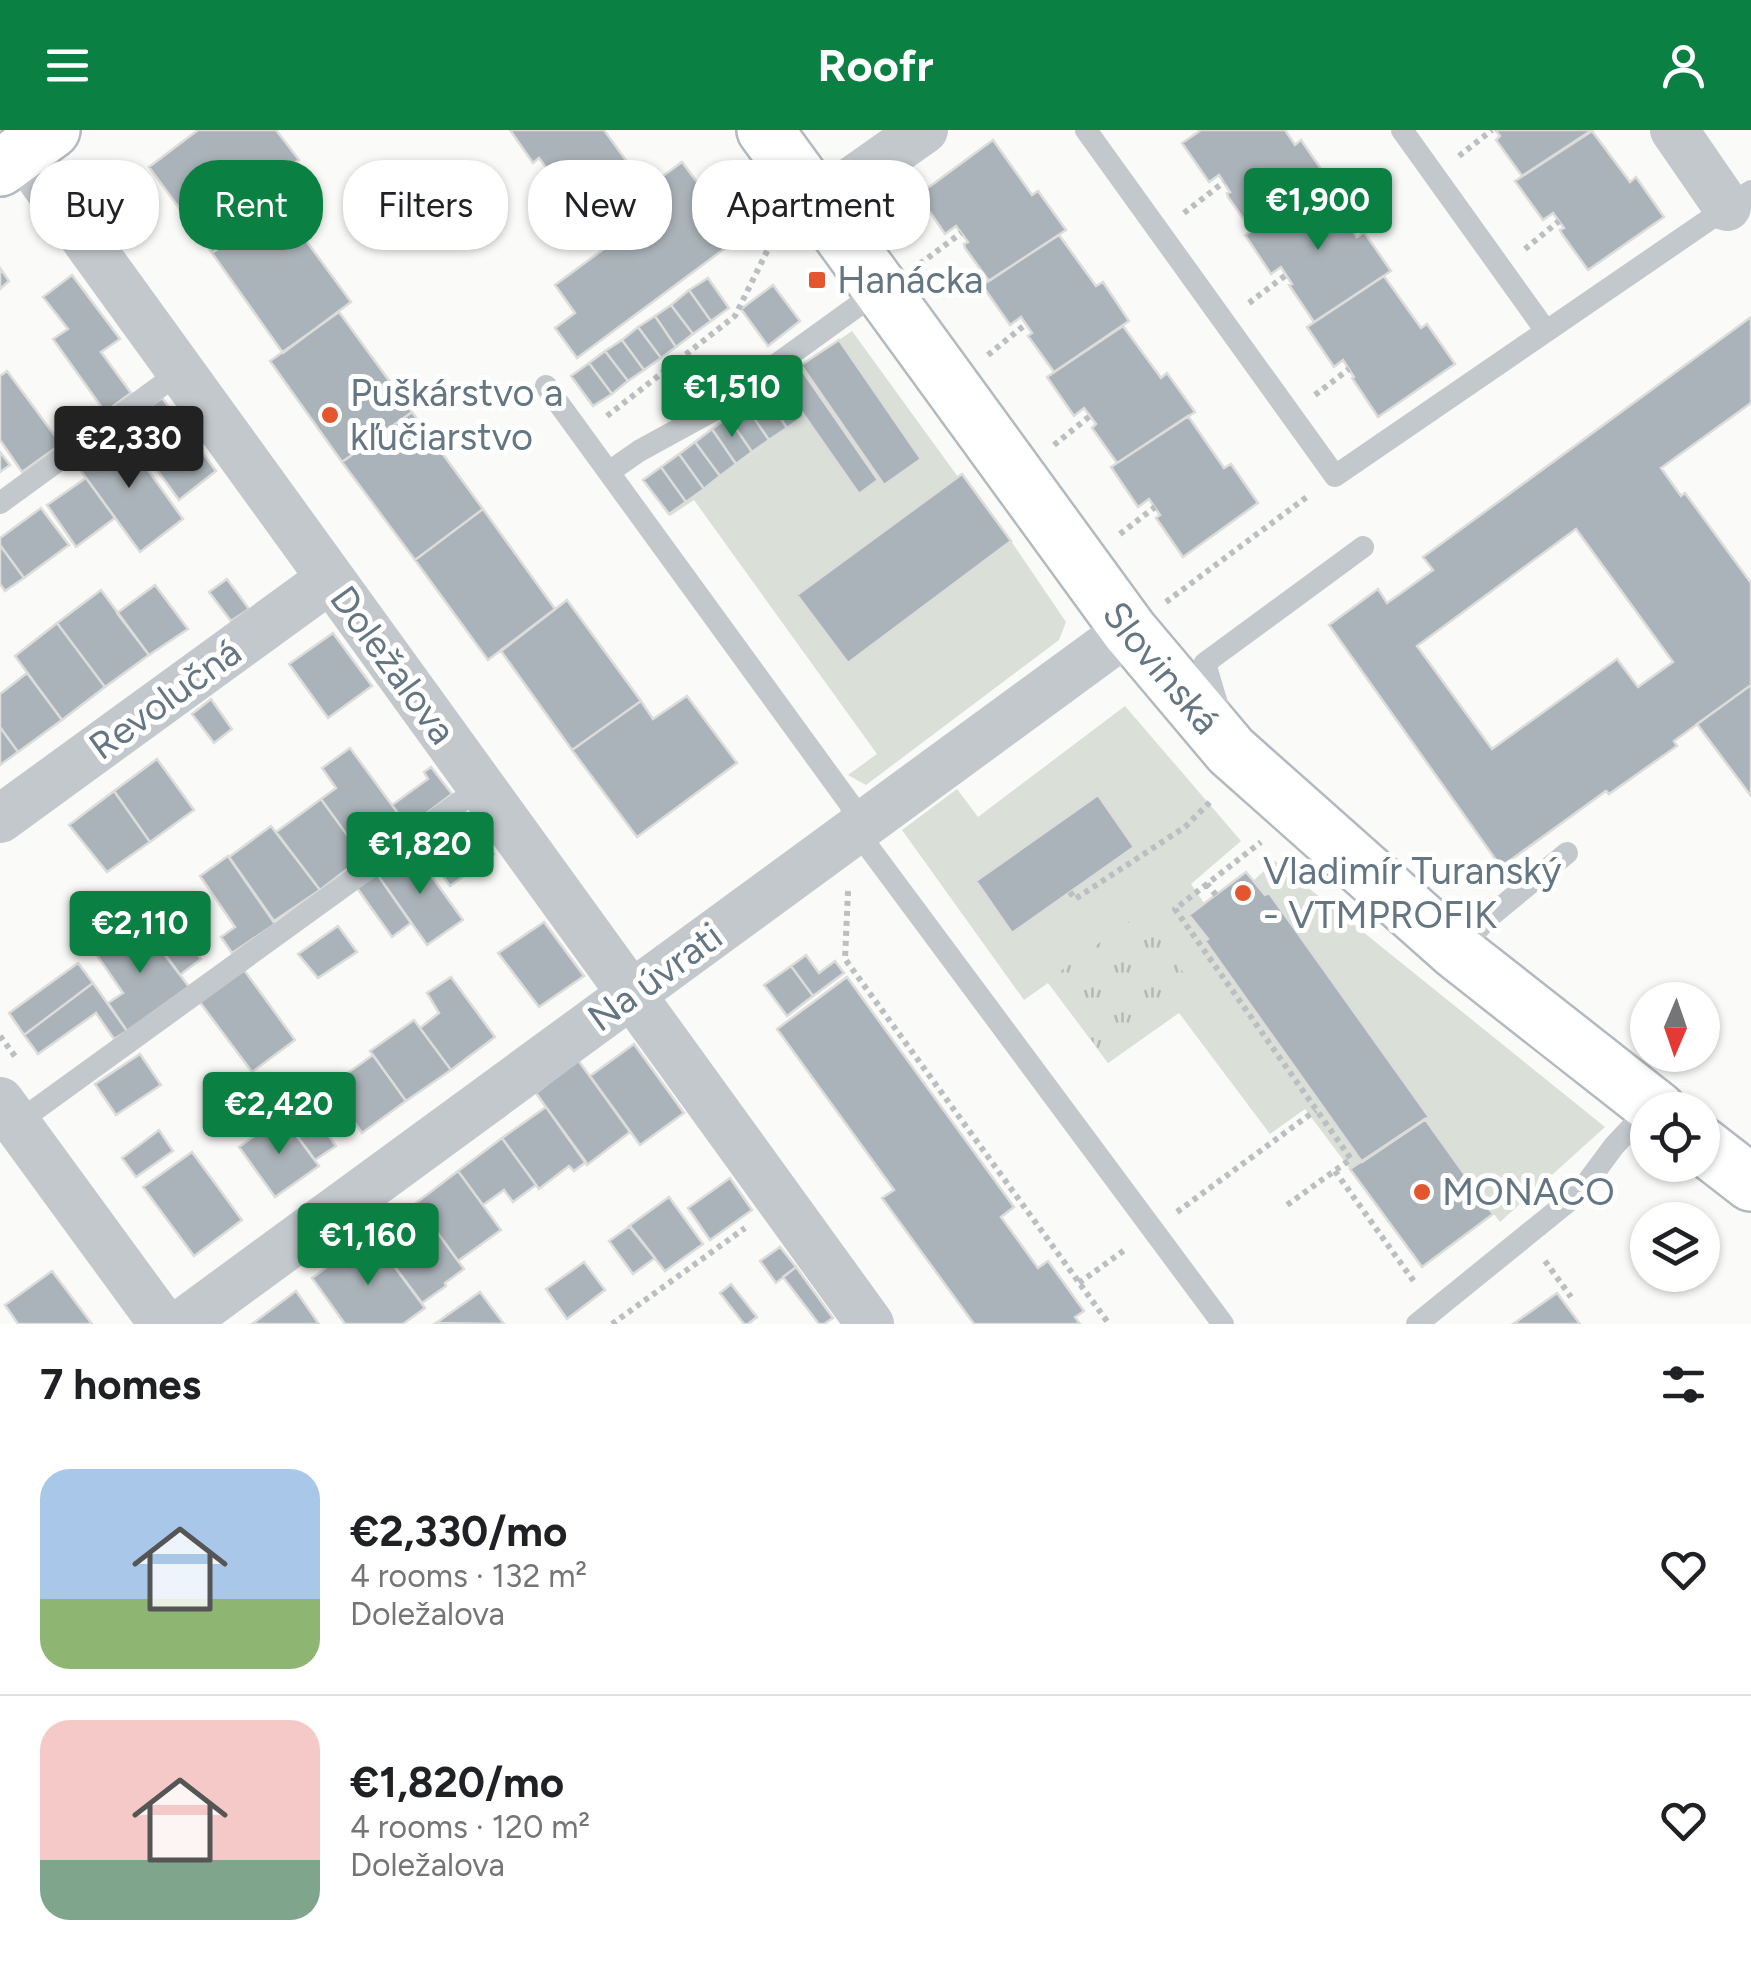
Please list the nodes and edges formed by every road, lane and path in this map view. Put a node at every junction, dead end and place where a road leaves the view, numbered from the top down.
1 (766, 130) edge
2 (924, 130) edge
3 (1086, 130) edge
4 (1402, 130) edge
5 (1674, 130) edge
6 (25, 150) edge
7 (778, 160) edge
8 (880, 160) edge
9 (1224, 182) dead end
10 (1739, 199) edge
11 (1160, 232) junction
12 (961, 233) dead end
13 (777, 250) edge
14 (854, 250) edge
15 (1286, 275) dead end
16 (898, 278) junction
17 (1224, 322) junction
18 (1026, 324) dead end
19 (1546, 331) junction
20 (983, 359) dead end
21 (180, 372) junction
22 (546, 386) dead end
23 (1090, 416) dead end
24 (582, 435) junction
25 (1049, 449) dead end
26 (609, 472) junction
27 (1335, 476) junction
28 (0, 503) edge
29 (1155, 507) dead end
30 (1115, 538) dead end
31 (1363, 547) dead end
32 (330, 578) junction
33 (1129, 630) junction
34 (1224, 773) junction
35 (481, 787) junction
36 (0, 819) edge
37 (858, 829) junction
38 (1266, 838) dead end
39 (1568, 853) dead end
40 (848, 884) dead end
41 (1208, 884) junction
42 (1070, 892) dead end
43 (1216, 896) dead end
44 (1457, 952) junction
45 (631, 994) junction
46 (1630, 1092) edge
47 (1316, 1110) junction
48 (5, 1120) edge
49 (1630, 1130) edge
50 (1720, 1159) edge
51 (1335, 1170) junction
52 (1751, 1183) edge
53 (781, 1202) junction
54 (1287, 1205) dead end
55 (1152, 1230) junction
56 (1079, 1283) junction
57 (1456, 1291) junction
58 (163, 1324) edge
59 (181, 1324) edge
60 (612, 1324) edge
61 (870, 1324) edge
62 (1109, 1324) edge
63 (1223, 1324) edge
64 (1416, 1324) edge

1 - 7 street, Slovinská
2 - 8 street
3 - 11 lane
4 - 19 lane
5 - 10 street
6 - 21 street, Doležalova
9 - 11 path
10 - 19 lane
11 - 17 lane
12 - 16 path
13 - 24 path
14 - 16 street, Slovinská
15 - 17 path
16 - 26 lane
16 - 33 street, Slovinská
17 - 27 lane
18 - 20 path
19 - 27 lane
21 - 28 lane
21 - 32 street, Doležalova
22 - 24 lane
23 - 25 path
24 - 26 lane
26 - 37 lane
27 - 33 path
29 - 30 path
31 - 34 lane
32 - 35 street, Doležalova
32 - 36 street, Revolučná
33 - 34 street, Slovinská
33 - 37 street, Na úvrati
34 - 42 path
34 - 44 street, Slovinská
35 - 45 street, Doležalova
35 - 48 lane
37 - 45 street, Na úvrati
37 - 55 lane
38 - 41 path
39 - 44 lane
40 - 56 path
41 - 43 path
41 - 47 path
44 - 46 street, Slovinská
45 - 53 street, Doležalova
45 - 59 street, Na úvrati
47 - 51 path
47 - 55 path
48 - 58 street
49 - 57 lane
50 - 52 street
51 - 54 path
51 - 57 path
53 - 60 path
53 - 61 street, Doležalova
55 - 56 path
55 - 63 lane
56 - 62 path
57 - 64 lane

